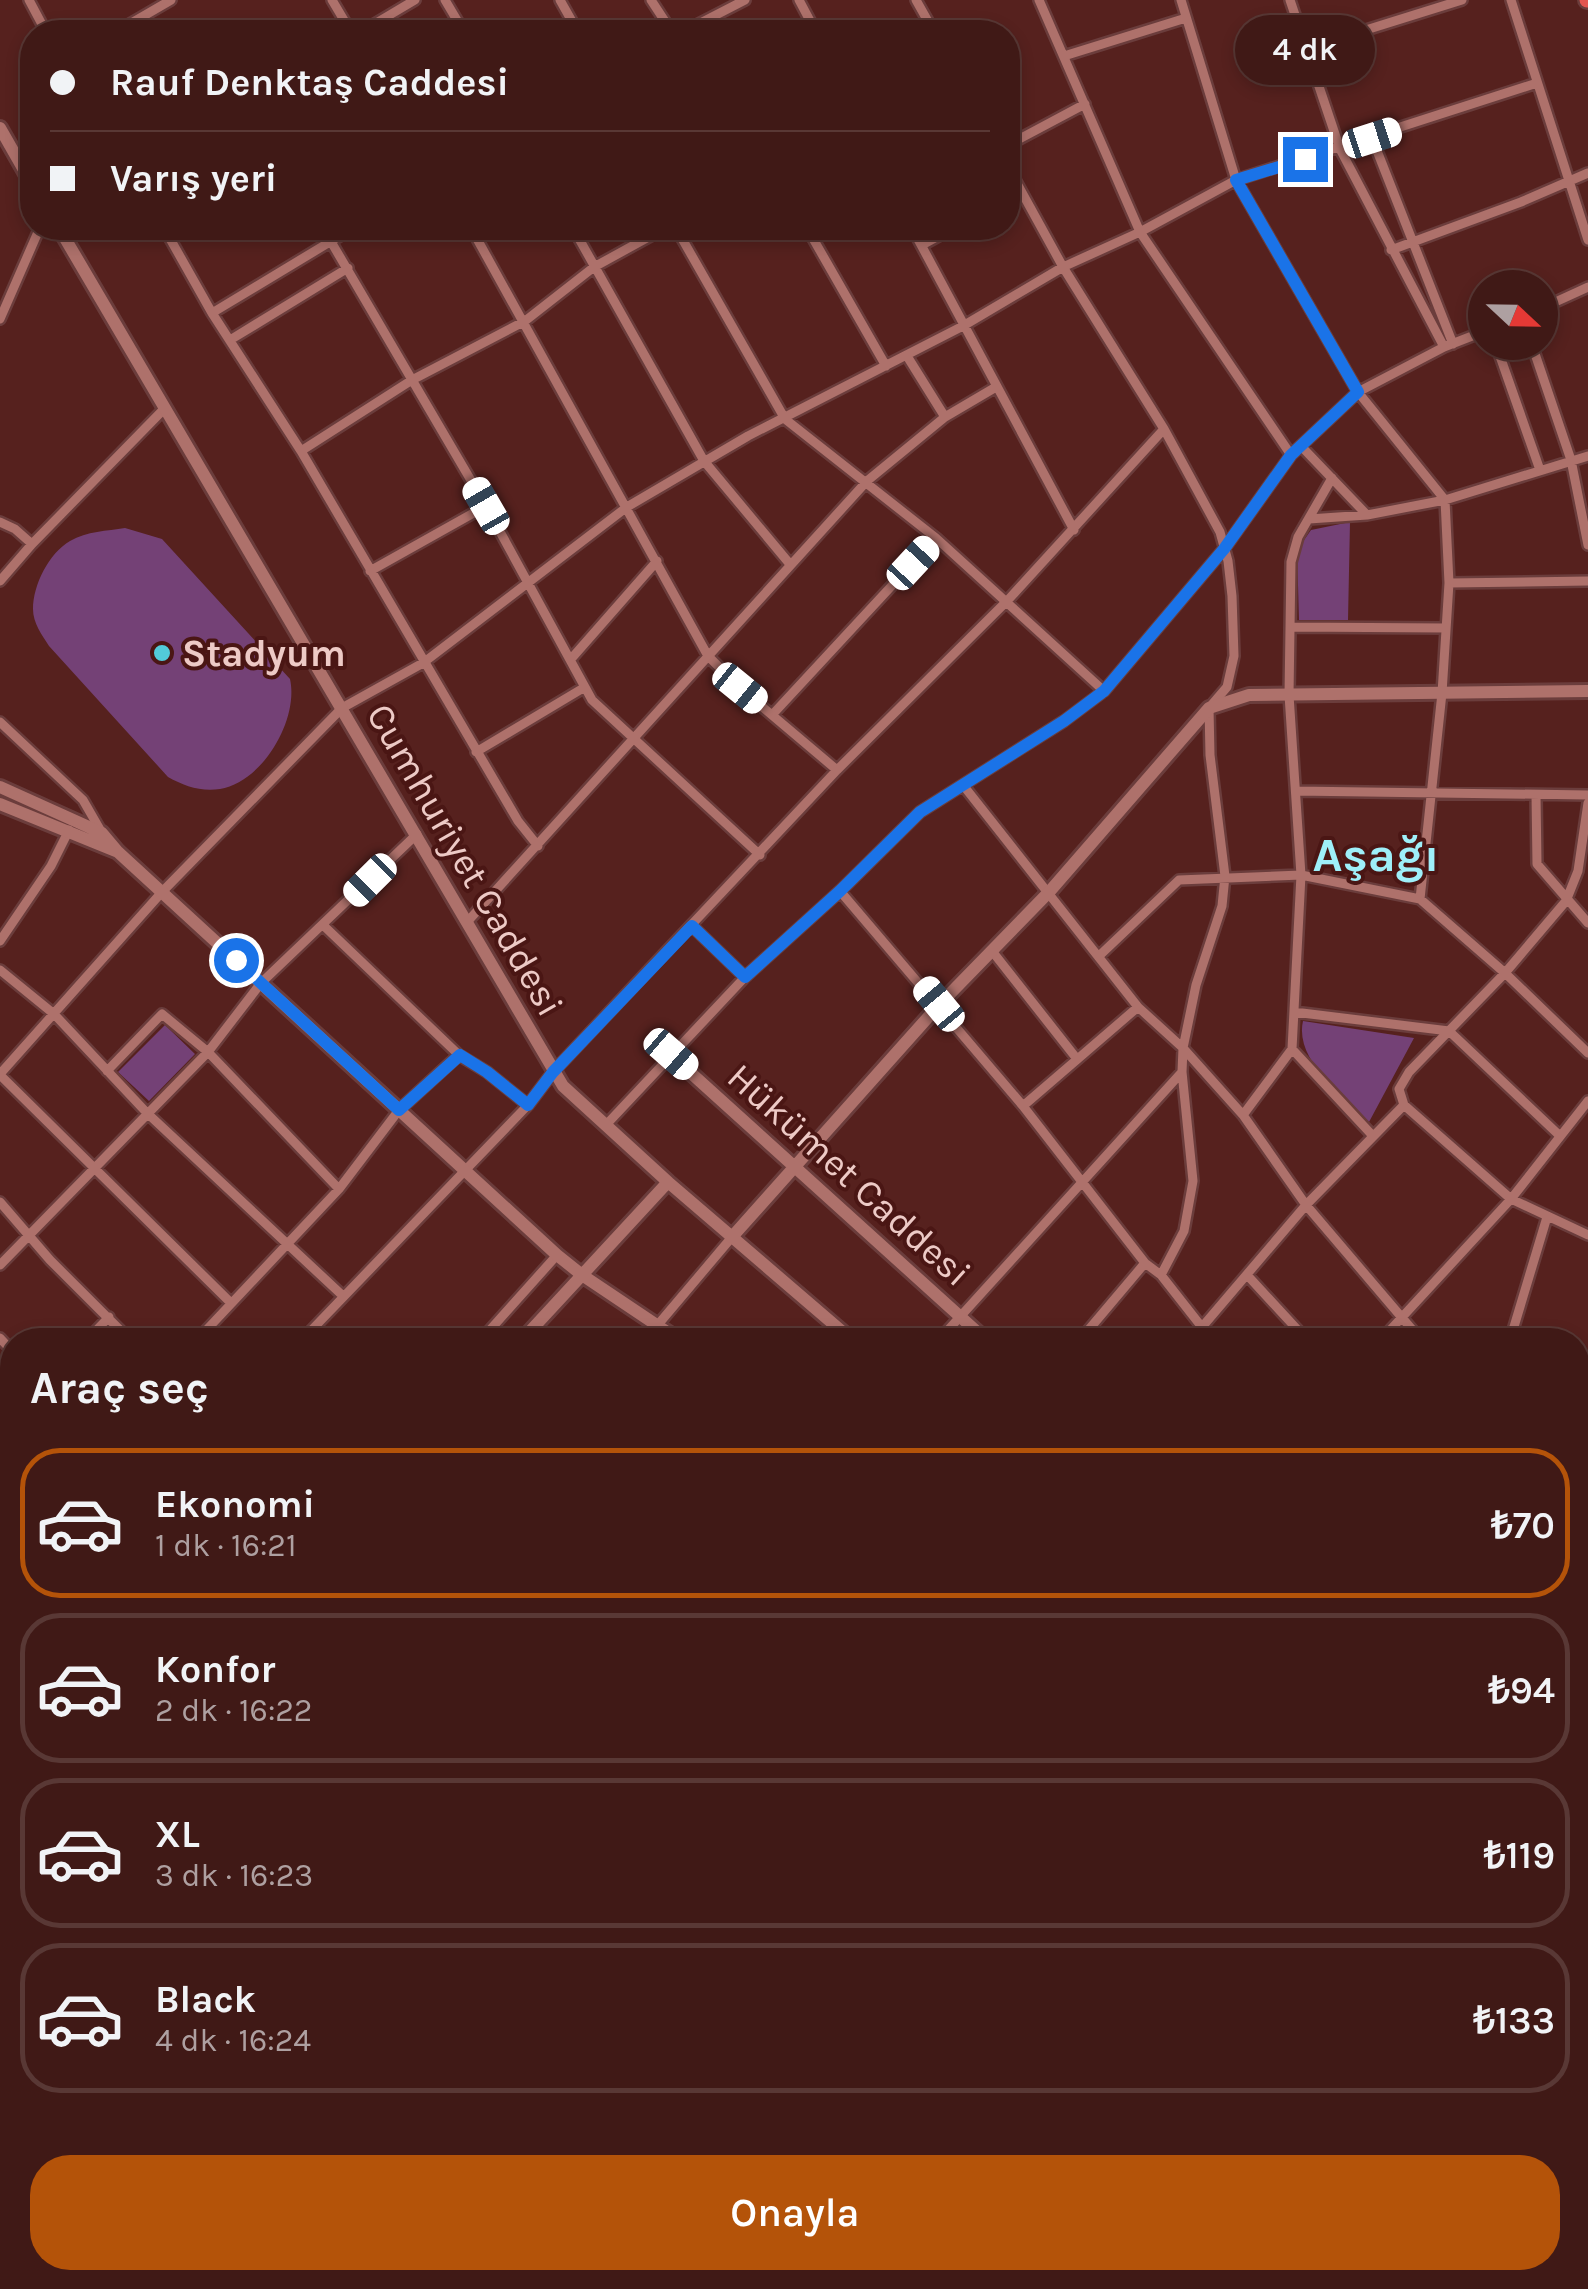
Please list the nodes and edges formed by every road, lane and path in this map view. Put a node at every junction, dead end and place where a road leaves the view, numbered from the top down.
1 (415, 0) edge
2 (745, 0) edge
3 (1040, 0) edge
4 (1181, 0) edge
5 (1290, 0) edge
6 (1462, 0) edge
7 (1512, 0) edge
8 (165, 2) edge
9 (1186, 18) junction
10 (136, 20) edge
11 (381, 20) edge
12 (704, 20) edge
13 (1306, 49) junction
14 (1064, 56) junction
15 (1537, 83) junction
16 (1084, 104) junction
17 (0, 128) edge
18 (1372, 138) junction
19 (1020, 139) edge
20 (1340, 149) junction
21 (20, 163) edge
22 (1588, 173) edge
23 (1236, 180) junction
24 (1568, 180) junction
25 (1020, 190) edge
26 (1140, 232) junction
27 (35, 240) edge
28 (66, 240) edge
29 (171, 240) edge
30 (332, 240) joint
31 (478, 240) edge
32 (580, 240) edge
33 (643, 240) edge
34 (683, 240) edge
35 (814, 240) edge
36 (919, 240) edge
37 (931, 240) edge
38 (1588, 240) edge
39 (1413, 242) junction
40 (922, 245) junction
41 (1391, 250) junction
42 (594, 266) junction
43 (1062, 267) junction
44 (348, 268) junction
45 (1588, 287) edge
46 (1558, 301) edge
47 (212, 313) junction
48 (0, 319) edge
49 (525, 321) junction
50 (962, 326) junction
51 (1468, 337) edge
52 (230, 340) junction
53 (1448, 345) junction
54 (907, 356) junction
55 (1501, 360) edge
56 (1537, 360) edge
57 (886, 366) junction
58 (412, 380) junction
59 (996, 387) junction
60 (1358, 392) junction
61 (164, 409) junction
62 (945, 417) junction
63 (785, 419) junction
64 (1164, 428) junction
65 (1301, 446) junction
66 (301, 450) junction
67 (1291, 455) junction
68 (1588, 456) edge
69 (1571, 460) junction
70 (704, 461) junction
71 (1540, 470) junction
72 (1332, 478) junction
73 (867, 481) junction
74 (1445, 500) junction
75 (486, 506) junction
76 (627, 508) junction
77 (1367, 515) junction
78 (1309, 519) junction
79 (0, 522) edge
80 (1074, 530) junction
81 (936, 538) junction
82 (32, 544) junction
83 (1588, 545) edge
84 (1224, 549) junction
85 (657, 560) junction
86 (789, 563) junction
87 (370, 572) junction
88 (0, 581) edge
89 (526, 581) junction
90 (1588, 582) edge
91 (1449, 583) junction
92 (1008, 600) junction
93 (1290, 627) junction
94 (1446, 628) junction
95 (708, 656) junction
96 (571, 659) junction
97 (423, 663) junction
98 (585, 686) junction
99 (1104, 691) junction
100 (1588, 691) edge
101 (1442, 694) junction
102 (1289, 695) junction
103 (342, 708) junction
104 (1209, 708) junction
105 (772, 715) junction
106 (0, 722) edge
107 (633, 740) junction
108 (476, 752) junction
109 (837, 770) junction
110 (963, 785) junction
111 (0, 787) edge
112 (1296, 791) junction
113 (1429, 795) junction
114 (1536, 795) junction
115 (1588, 795) edge
116 (1588, 803) edge
117 (0, 804) edge
118 (78, 821) junction
119 (65, 833) junction
120 (102, 833) junction
121 (417, 834) junction
122 (538, 846) junction
123 (118, 852) junction
124 (760, 855) junction
125 (1301, 874) junction
126 (1226, 876) junction
127 (840, 891) junction
128 (1050, 891) junction
129 (162, 892) junction
130 (1420, 898) junction
131 (1566, 900) junction
132 (468, 921) junction
133 (1588, 923) edge
134 (324, 926) junction
135 (692, 926) junction
136 (0, 942) edge
137 (992, 951) junction
138 (1098, 956) junction
139 (0, 970) edge
140 (1505, 973) junction
141 (745, 977) junction
142 (261, 983) junction
143 (939, 1004) junction
144 (1138, 1007) junction
145 (1294, 1012) junction
146 (54, 1014) junction
147 (1449, 1031) junction
148 (1182, 1048) junction
149 (1292, 1049) junction
150 (208, 1052) junction
151 (1588, 1052) edge
152 (671, 1054) junction
153 (460, 1055) junction
154 (1077, 1059) junction
155 (107, 1071) junction
156 (553, 1072) junction
157 (1182, 1072) junction
158 (0, 1074) edge
159 (1588, 1101) edge
160 (528, 1105) junction
161 (1404, 1105) junction
162 (1023, 1106) junction
163 (399, 1110) junction
164 (147, 1113) junction
165 (1243, 1115) junction
166 (605, 1126) junction
167 (1373, 1136) junction
168 (1558, 1136) junction
169 (795, 1164) junction
170 (465, 1169) junction
171 (94, 1170) junction
172 (1082, 1180) junction
173 (668, 1182) junction
174 (338, 1189) junction
175 (1511, 1199) junction
176 (0, 1202) edge
177 (1306, 1205) junction
178 (1547, 1217) junction
179 (1588, 1235) edge
180 (30, 1237) junction
181 (732, 1237) junction
182 (284, 1244) junction
183 (557, 1255) junction
184 (1145, 1263) junction
185 (0, 1265) edge
186 (1162, 1275) junction
187 (582, 1276) junction
188 (1248, 1276) junction
189 (342, 1295) junction
190 (232, 1303) junction
191 (960, 1316) junction
192 (1400, 1316) junction
193 (109, 1317) junction
194 (656, 1325) junction
195 (98, 1328) edge
196 (119, 1328) edge
197 (208, 1328) edge
198 (315, 1328) edge
199 (492, 1328) edge
200 (533, 1328) edge
201 (654, 1328) edge
202 (661, 1328) edge
203 (838, 1328) edge
204 (950, 1328) edge
205 (973, 1328) edge
206 (1090, 1328) edge
207 (1200, 1328) joint
208 (1296, 1328) edge
209 (1391, 1328) edge
210 (1410, 1328) edge
211 (1514, 1328) edge

1 - 11 street
2 - 12 street
3 - 14 street
4 - 9 street
5 - 13 street
6 - 13 street
7 - 15 street
8 - 10 street
9 - 14 street
9 - 23 street
13 - 20 street
14 - 16 street
15 - 18 street
15 - 24 street
16 - 19 street
16 - 26 street
17 - 21 street
18 - 20 street
18 - 39 street
20 - 23 street
20 - 41 street
22 - 24 street
23 - 26 street
23 - 60 street
24 - 38 street
24 - 39 street
25 - 43 street
26 - 43 street
26 - 67 street
27 - 48 street
28 - 61 street, Cumhuriyet Caddesi
29 - 47 street
30 - 44 street
30 - 47 street
31 - 49 street
32 - 42 street
33 - 42 street
34 - 63 street
35 - 57 street
36 - 40 street
37 - 40 street
39 - 41 street
39 - 53 street
40 - 50 street
41 - 53 street
42 - 49 street
42 - 70 street
43 - 50 street
43 - 64 street
44 - 52 street
44 - 58 street
45 - 46 street
47 - 52 street
49 - 58 street
49 - 76 street
50 - 54 street
50 - 59 street
51 - 53 street
52 - 66 street
53 - 60 street
54 - 57 street
54 - 62 street
55 - 71 street
56 - 69 street
57 - 63 street
58 - 66 street
58 - 75 street
59 - 62 street
59 - 80 street
60 - 65 street
60 - 74 street
61 - 82 street
61 - 103 street, Cumhuriyet Caddesi
62 - 73 street
63 - 70 street
63 - 73 street
64 - 80 street
64 - 84 street
65 - 67 street
65 - 72 street
66 - 87 street
67 - 84 street
68 - 69 street
69 - 71 street
69 - 83 street
70 - 76 street
70 - 86 street
71 - 74 street
72 - 77 street
72 - 78 street
73 - 81 street
73 - 86 street
74 - 77 street
74 - 91 street
75 - 87 street
75 - 89 street
76 - 85 street
76 - 89 street
77 - 78 street
78 - 93 street
79 - 82 street
80 - 92 street
81 - 92 street
81 - 105 street
82 - 88 street
84 - 99 street
84 - 104 street
85 - 95 street
85 - 96 street
86 - 95 street
87 - 97 street
89 - 96 street
89 - 97 street
90 - 91 street
91 - 94 street
92 - 99 street
92 - 109 street
93 - 94 street
93 - 102 street
94 - 101 street
95 - 105 street
95 - 107 street
96 - 98 street
97 - 103 street
97 - 108 street
98 - 107 street
98 - 108 street
99 - 110 street
100 - 101 street
101 - 102 street
101 - 113 street
102 - 104 street
102 - 112 street
103 - 121 street, Cumhuriyet Caddesi
103 - 129 street
104 - 126 street
104 - 128 street
105 - 109 street
106 - 120 street
107 - 122 street
107 - 124 street
108 - 122 street
109 - 124 street
110 - 127 street
110 - 128 street
111 - 118 street
112 - 113 street
112 - 125 street
113 - 114 street
113 - 130 street
114 - 115 street
114 - 131 street
116 - 131 street
117 - 119 street
118 - 119 street
118 - 120 street
119 - 123 street
119 - 136 street
120 - 123 street
121 - 132 street, Cumhuriyet Caddesi
121 - 134 street
122 - 132 street
123 - 129 street
124 - 135 street
125 - 126 street
125 - 130 street
125 - 145 street
126 - 138 street
126 - 148 street
127 - 141 street
127 - 143 street
128 - 137 street
128 - 138 street
129 - 142 street
129 - 146 street
130 - 140 street
131 - 133 street
131 - 140 street
132 - 156 street, Cumhuriyet Caddesi
134 - 142 street
134 - 153 street
135 - 141 street
135 - 156 street
137 - 143 street
137 - 154 street
138 - 144 street
139 - 146 street
140 - 147 street
140 - 151 street
141 - 152 street
142 - 150 street
142 - 163 street
143 - 162 street
143 - 169 street
144 - 148 street
144 - 154 street
145 - 147 street
145 - 149 street
146 - 155 street
146 - 158 street
147 - 161 street
147 - 168 street
148 - 157 street
148 - 165 street
149 - 165 street
149 - 167 street
150 - 155 street
150 - 164 street
150 - 174 street
152 - 166 street
152 - 169 street, Hükümet Caddesi
153 - 160 street
153 - 163 street
154 - 162 street
155 - 164 street
156 - 160 street
156 - 166 street, Cumhuriyet Caddesi
157 - 172 street
157 - 186 street
158 - 171 street
159 - 168 street
160 - 170 street
161 - 167 street
161 - 175 street
162 - 172 street
163 - 170 street
163 - 174 street
164 - 171 street
164 - 182 street
165 - 177 street
166 - 173 street, Cumhuriyet Caddesi
167 - 177 street
168 - 175 street
169 - 181 street
169 - 191 street, Hükümet Caddesi
170 - 183 street
170 - 189 street
171 - 180 street
171 - 190 street
172 - 184 street
172 - 191 street
173 - 181 street, Cumhuriyet Caddesi
173 - 187 street
174 - 182 street
175 - 178 street
175 - 192 street
176 - 180 street
177 - 188 street
177 - 192 street
178 - 179 street
178 - 211 street
180 - 185 street
180 - 193 street
181 - 194 street
181 - 203 street, Cumhuriyet Caddesi
182 - 189 street
182 - 190 street
183 - 187 street
183 - 199 street
184 - 186 street
184 - 206 street
186 - 207 street
187 - 194 street
187 - 200 street
188 - 207 street
188 - 208 street
189 - 198 street
190 - 197 street
191 - 204 street
191 - 205 street, Hükümet Caddesi
192 - 209 street
192 - 210 street
193 - 195 street
193 - 196 street
194 - 201 street
194 - 202 street

